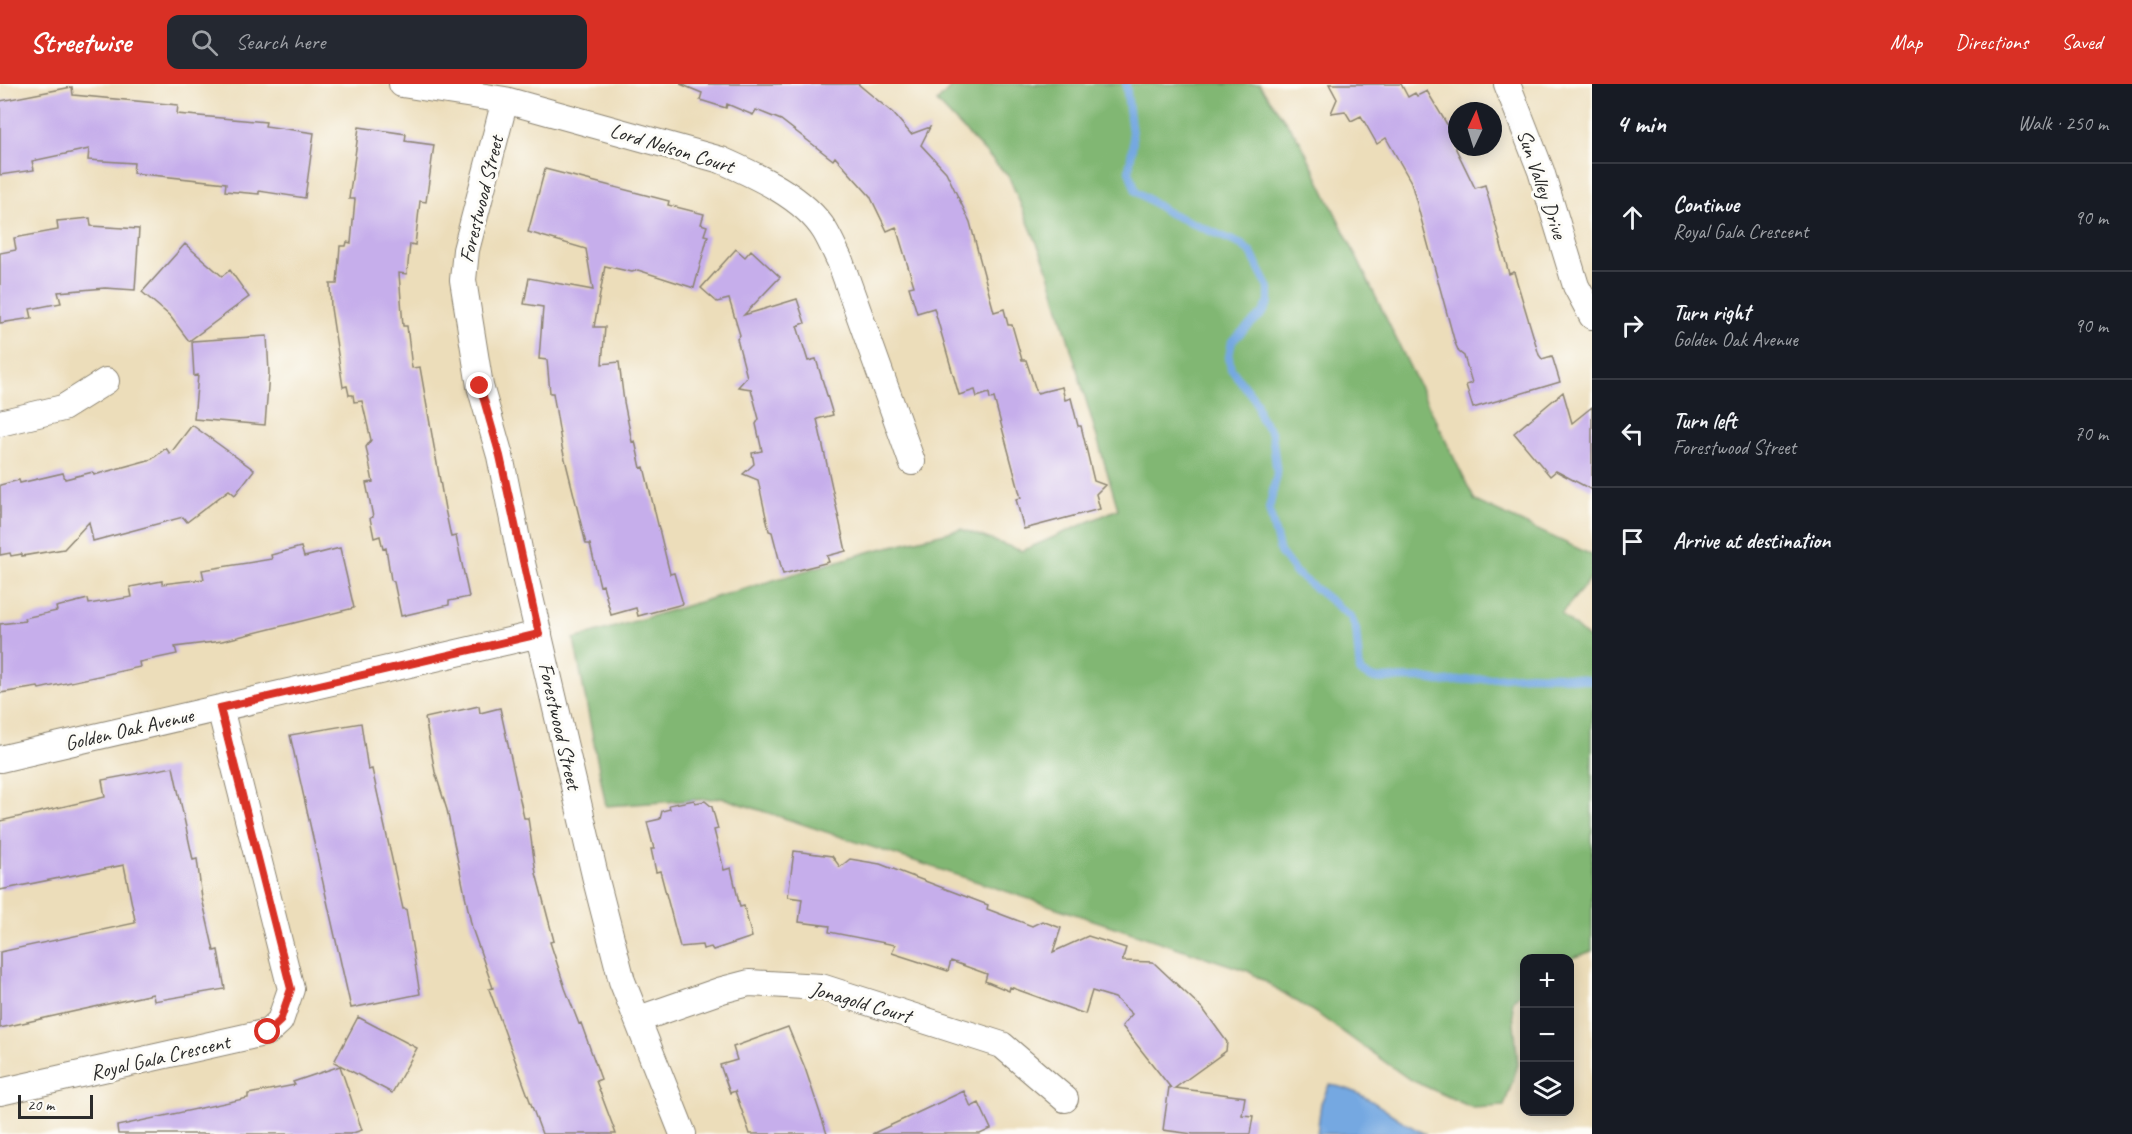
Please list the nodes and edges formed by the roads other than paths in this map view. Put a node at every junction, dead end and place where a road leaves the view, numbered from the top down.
1 (402, 84) edge
2 (1507, 84) edge
3 (505, 100) junction
4 (1592, 316) edge
5 (106, 381) dead end
6 (0, 423) edge
7 (912, 462) dead end
8 (539, 634) junction
9 (220, 708) junction
10 (0, 759) edge
11 (639, 1019) junction
12 (0, 1092) edge
13 (1065, 1099) dead end
14 (683, 1134) edge

1 - 3 street, Lord Nelson Court
2 - 4 street, Sun Valley Drive
3 - 7 street, Lord Nelson Court
3 - 8 street, Forestwood Street
5 - 6 street
8 - 9 street, Golden Oak Avenue
8 - 11 street, Forestwood Street
9 - 10 street, Golden Oak Avenue
9 - 12 street, Royal Gala Crescent
11 - 13 street, Jonagold Court
11 - 14 street, Forestwood Street

